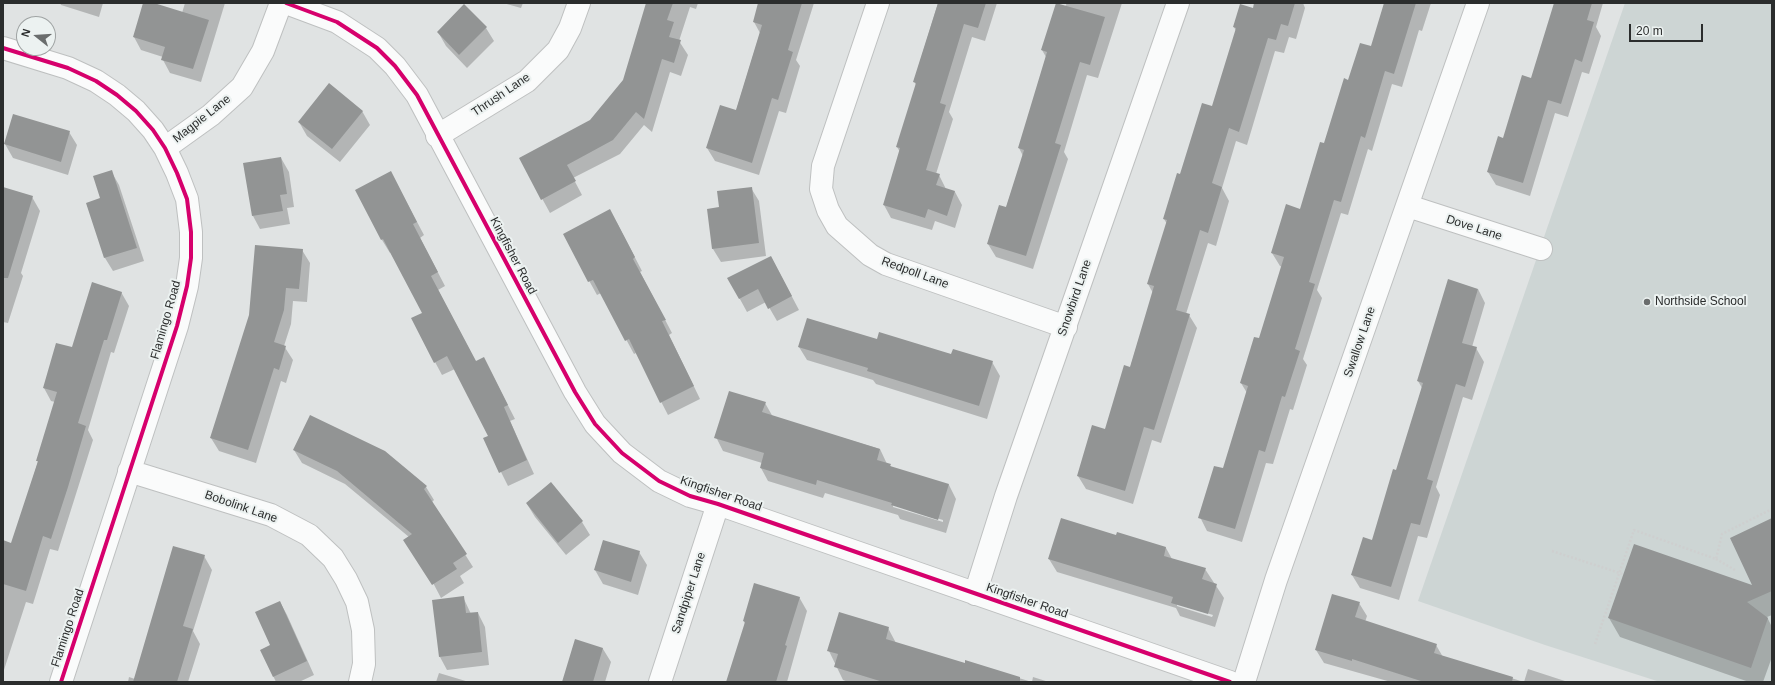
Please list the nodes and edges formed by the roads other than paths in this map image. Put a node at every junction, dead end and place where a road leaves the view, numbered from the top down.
1 (280, 3) edge
2 (286, 3) edge
3 (579, 3) edge
4 (878, 3) edge
5 (1178, 3) edge
6 (1478, 3) edge
7 (3, 48) edge
8 (437, 136) junction
9 (165, 148) junction
10 (1408, 206) junction
11 (1541, 249) dead end
12 (1066, 327) junction
13 (129, 471) junction
14 (718, 504) junction
15 (975, 594) junction
16 (61, 682) edge
17 (360, 682) edge
18 (660, 682) edge
19 (1230, 682) edge
20 (1244, 682) edge

1 - 9 street, Magpie Lane
2 - 8 street, Kingfisher Road
3 - 8 street, Thrush Lane
4 - 12 street, Redpoll Lane
5 - 12 street, Snowbird Lane
6 - 10 street, Swallow Lane
7 - 9 street, Flamingo Road
8 - 14 street, Kingfisher Road
9 - 13 street, Flamingo Road
10 - 11 street, Dove Lane
10 - 20 street, Swallow Lane
12 - 15 street, Snowbird Lane
13 - 16 street, Flamingo Road
13 - 17 street, Bobolink Lane
14 - 15 street, Kingfisher Road
14 - 18 street, Sandpiper Lane
15 - 19 street, Kingfisher Road

